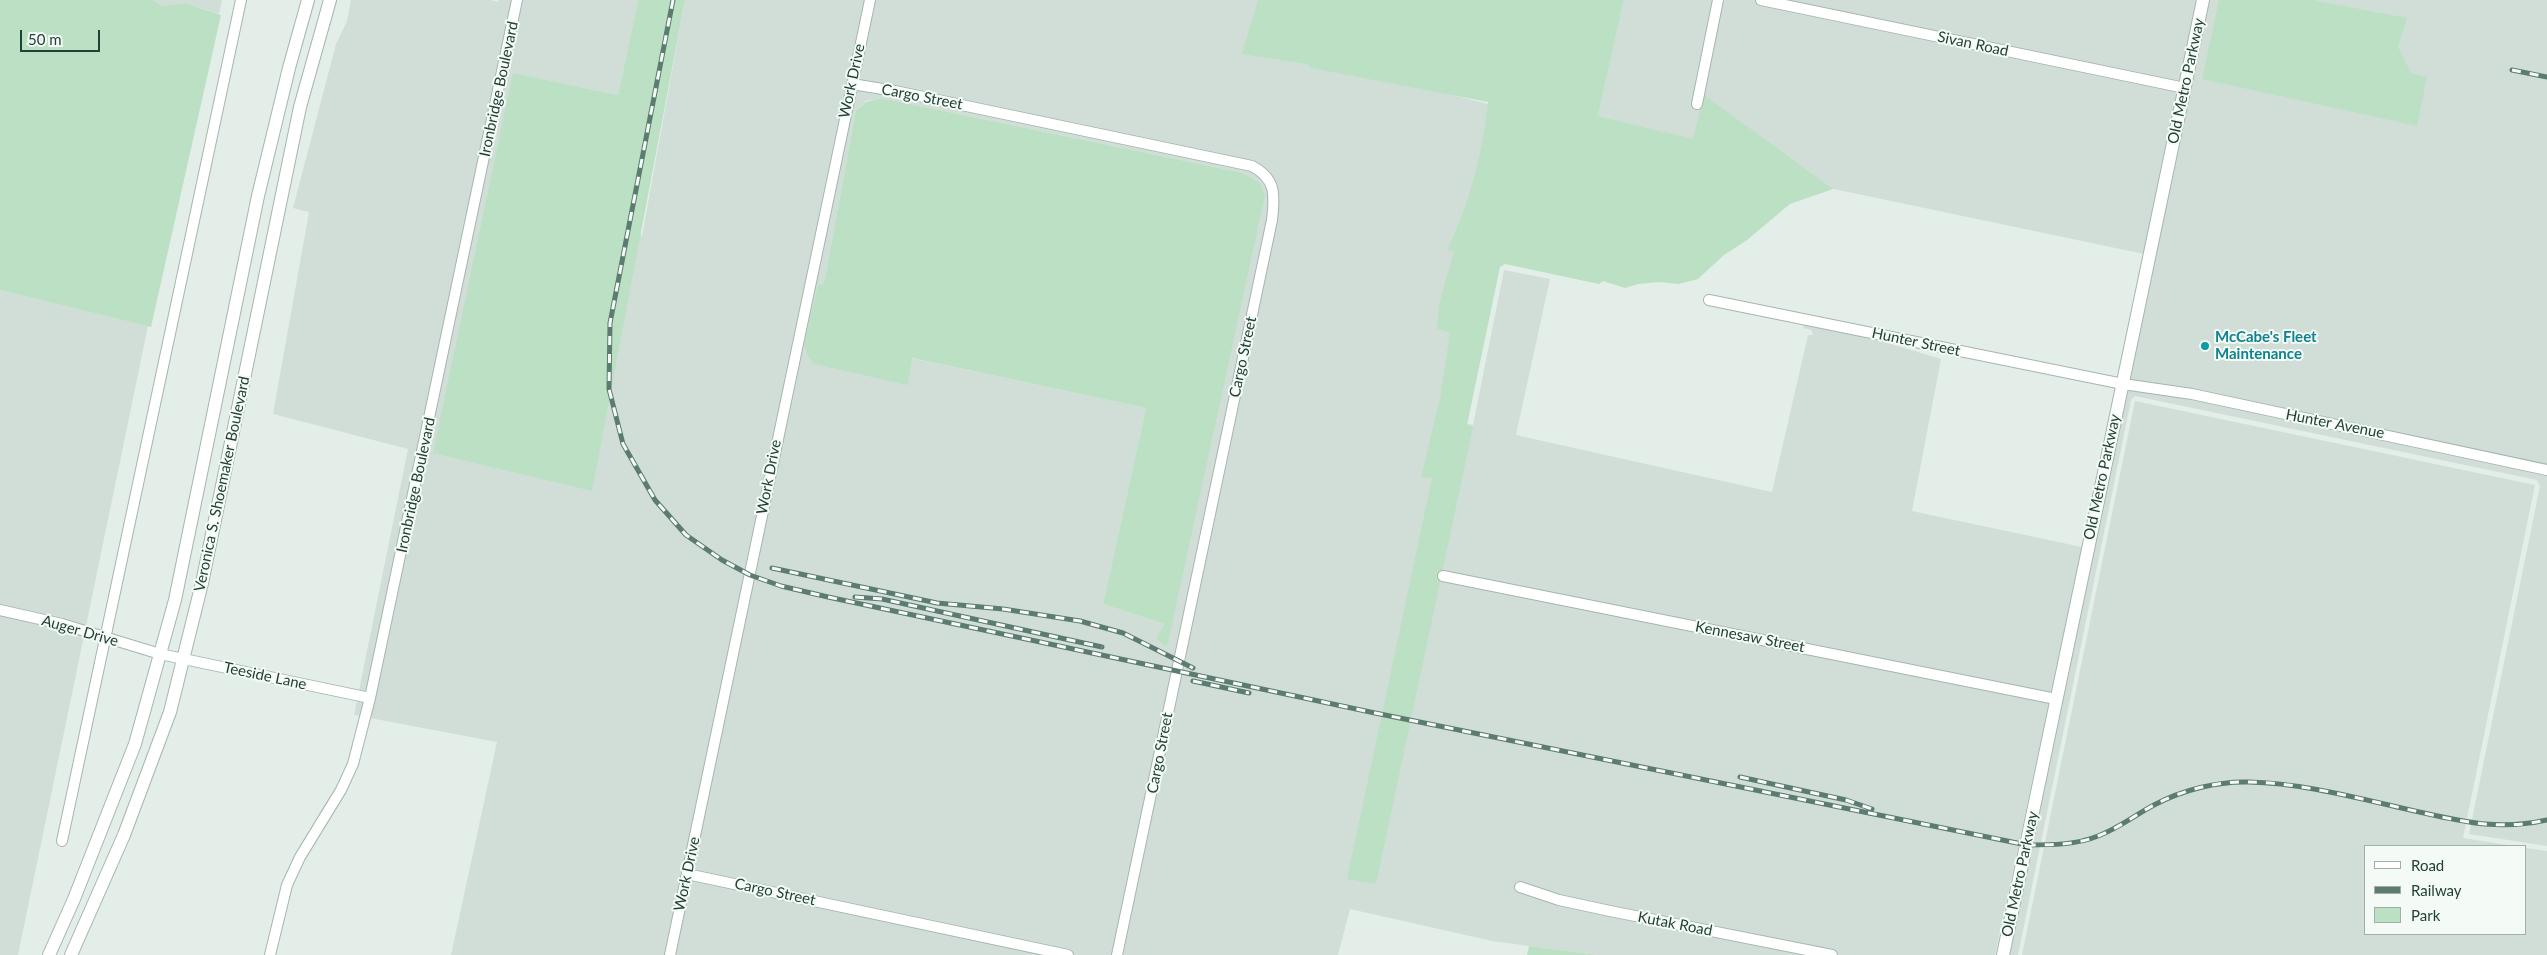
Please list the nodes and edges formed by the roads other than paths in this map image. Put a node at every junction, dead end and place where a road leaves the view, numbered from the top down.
1 (241, 0) edge
2 (308, 0) edge
3 (330, 0) edge
4 (517, 0) edge
5 (870, 0) edge
6 (1718, 0) edge
7 (1761, 0) edge
8 (2203, 0) edge
9 (852, 84) junction
10 (2185, 88) junction
11 (1697, 104) dead end
12 (1709, 300) dead end
13 (2123, 384) junction
14 (2547, 470) edge
15 (1443, 576) dead end
16 (0, 610) edge
17 (106, 638) junction
18 (160, 654) junction
19 (183, 659) junction
20 (370, 698) junction
21 (2056, 699) junction
22 (62, 841) dead end
23 (687, 874) junction
24 (1520, 887) dead end
25 (49, 955) edge
26 (71, 955) edge
27 (270, 955) edge
28 (670, 955) edge
29 (1068, 955) edge
30 (1117, 955) edge
31 (1832, 955) edge
32 (2003, 955) edge

1 - 17 street
2 - 18 street, Veronica S. Shoemaker Boulevard
3 - 19 street, Veronica S. Shoemaker Boulevard
4 - 20 street, Ironbridge Boulevard
5 - 9 street, Work Drive
6 - 11 street
7 - 10 street, Sivan Road
8 - 10 street, Old Metro Parkway
9 - 23 street, Work Drive
9 - 30 street, Cargo Street
10 - 13 street, Old Metro Parkway
12 - 13 street, Hunter Street
13 - 14 street, Hunter Avenue
13 - 21 street, Old Metro Parkway
15 - 21 street, Kennesaw Street
16 - 17 street, Auger Drive
17 - 18 street, Auger Drive
17 - 22 street
18 - 19 street, Teeside Lane
18 - 25 street, Veronica S. Shoemaker Boulevard
19 - 20 street, Teeside Lane
19 - 26 street, Veronica S. Shoemaker Boulevard
20 - 27 street, Ironbridge Boulevard
21 - 32 street, Old Metro Parkway
23 - 28 street, Work Drive
23 - 29 street, Cargo Street
24 - 31 street, Kutak Road

